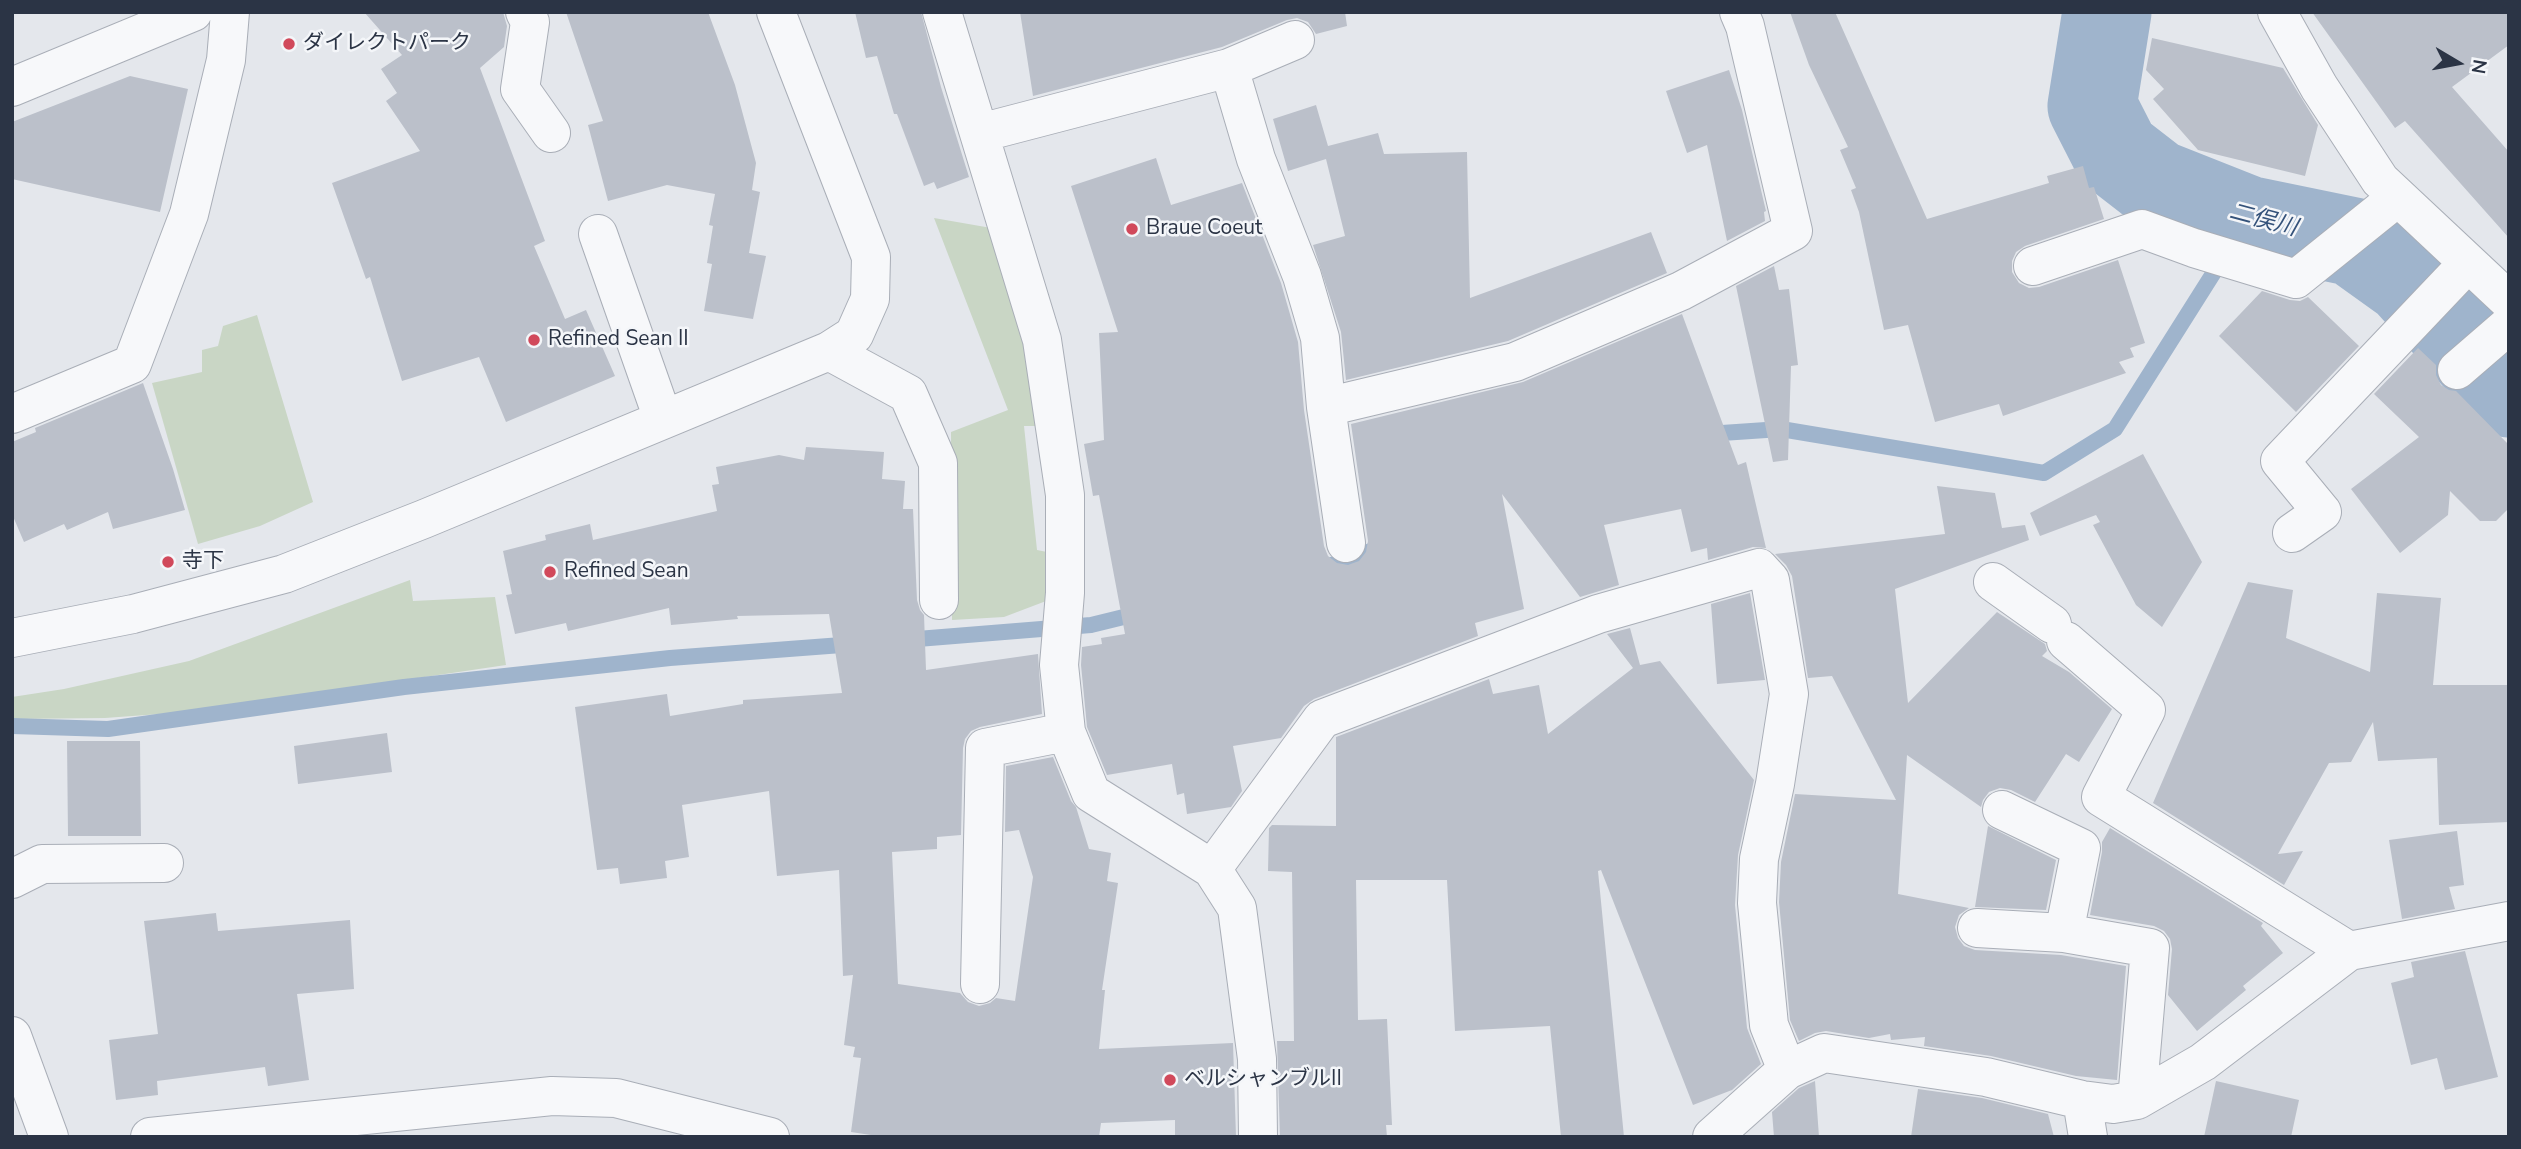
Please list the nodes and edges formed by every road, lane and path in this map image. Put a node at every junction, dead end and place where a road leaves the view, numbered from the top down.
1 (193, 12) edge
2 (230, 12) edge
3 (525, 12) edge
4 (776, 12) edge
5 (943, 12) edge
6 (1739, 12) edge
7 (2277, 12) edge
8 (1295, 40) dead end
9 (1229, 68) junction
10 (12, 86) edge
11 (551, 133) dead end
12 (980, 133) junction
13 (2389, 204) junction
14 (598, 234) dead end
15 (2033, 265) dead end
16 (2462, 269) junction
17 (2508, 318) edge
18 (829, 351) junction
19 (2457, 370) dead end
20 (1326, 407) junction
21 (12, 414) edge
22 (663, 419) junction
23 (2292, 533) dead end
24 (1346, 543) dead end
25 (1993, 582) dead end
26 (939, 600) dead end
27 (12, 612) edge
28 (133, 614) junction
29 (12, 638) edge
30 (1066, 732) junction
31 (2002, 810) dead end
32 (163, 863) dead end
33 (1212, 869) junction
34 (12, 879) edge
35 (2509, 921) edge
36 (1978, 928) dead end
37 (2064, 933) junction
38 (2349, 951) junction
39 (979, 984) dead end
40 (12, 1036) edge
41 (1787, 1070) junction
42 (2137, 1100) junction
43 (2085, 1119) edge
44 (49, 1137) edge
45 (150, 1137) edge
46 (770, 1137) edge
47 (1258, 1137) edge
48 (1712, 1137) edge

1 - 10 street
2 - 21 street
3 - 11 street
4 - 18 street
5 - 12 street
6 - 20 street
7 - 13 street
8 - 9 street
9 - 12 street
9 - 20 street
12 - 30 street
13 - 15 street
13 - 16 street
14 - 22 street
16 - 17 street
16 - 23 street
17 - 19 street
18 - 22 street
18 - 26 street
20 - 24 street
22 - 28 street
25 - 38 street
27 - 28 street
28 - 29 street
30 - 33 street
30 - 39 street
31 - 37 street
32 - 34 street
33 - 41 street
33 - 47 street
35 - 38 street
36 - 37 street
37 - 42 street
38 - 42 street
40 - 44 street
41 - 43 street
41 - 48 street
42 - 43 street
45 - 46 street

